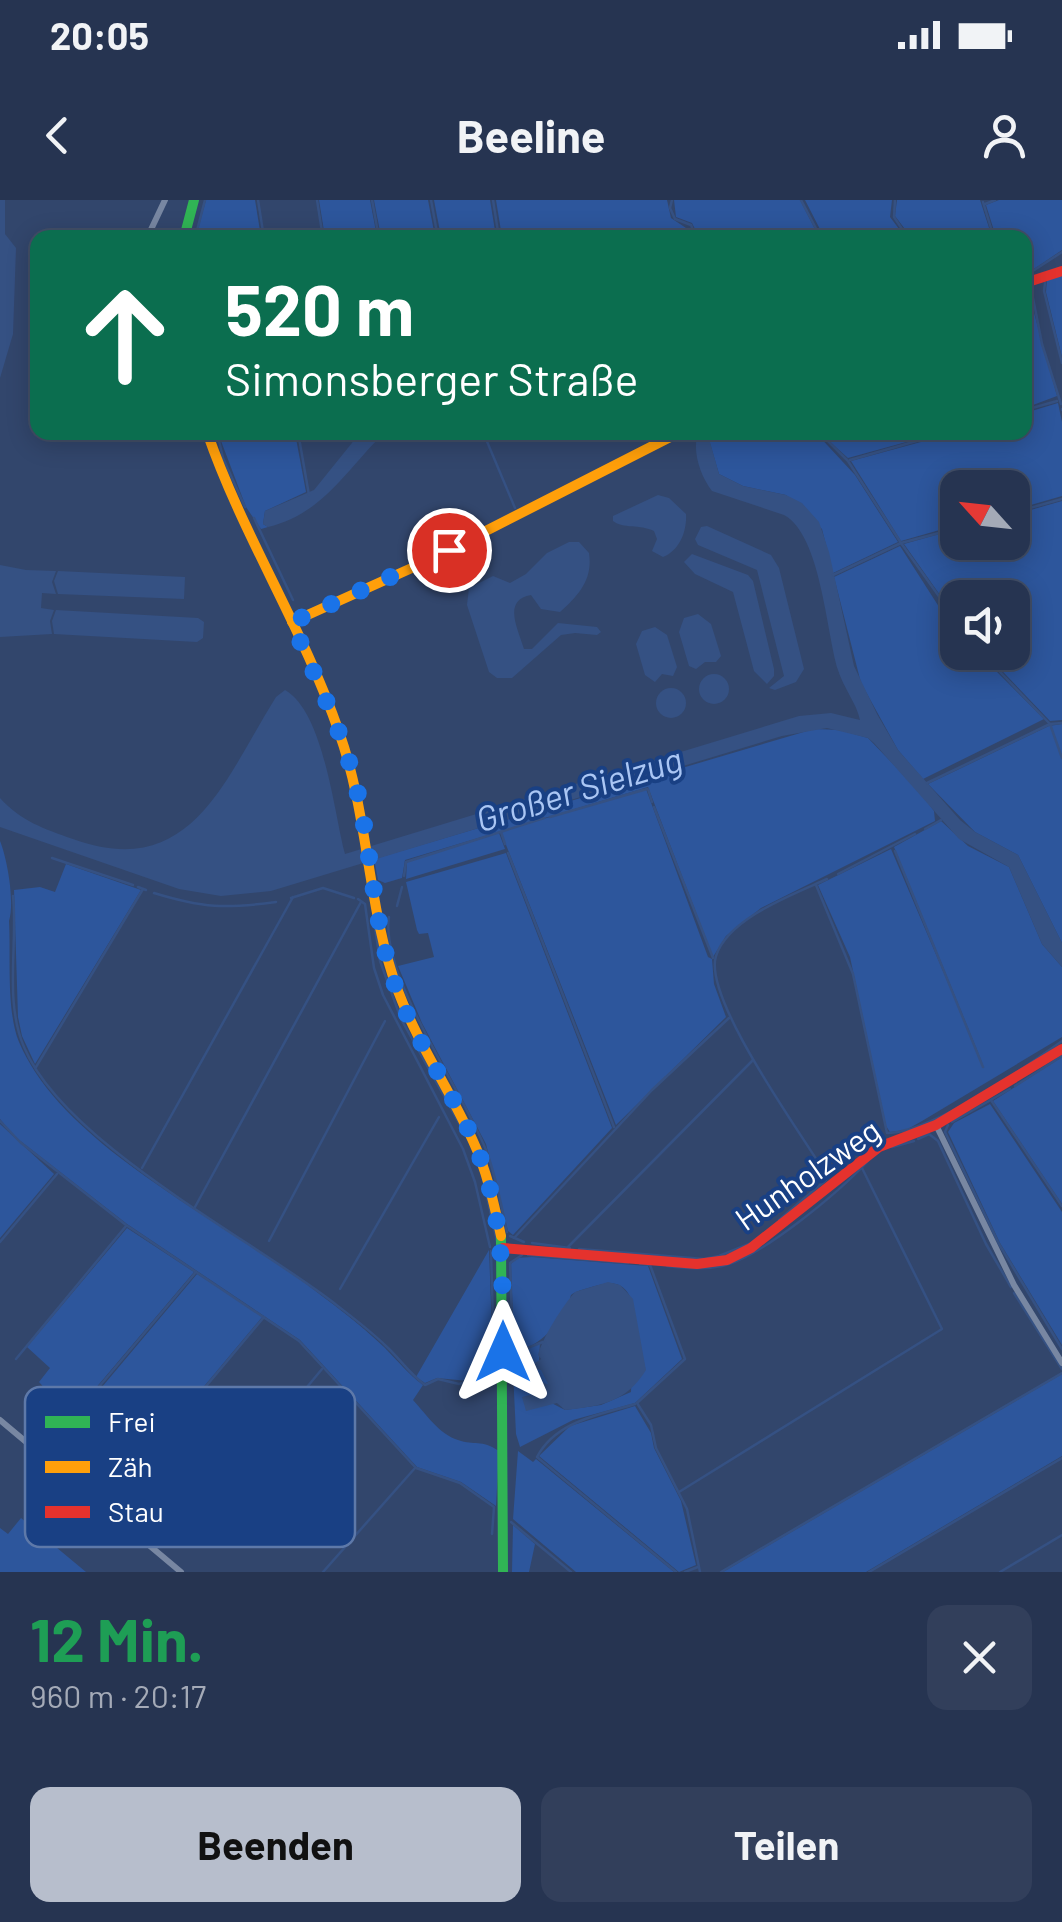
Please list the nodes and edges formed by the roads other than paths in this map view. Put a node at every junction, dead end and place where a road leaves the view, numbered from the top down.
1 (166, 200) edge
2 (194, 200) edge
3 (151, 230) edge
4 (186, 230) edge
5 (1062, 271) edge
6 (1032, 281) edge
7 (210, 440) edge
8 (665, 440) edge
9 (292, 622) junction
10 (1062, 1049) edge
11 (936, 1124) junction
12 (502, 1248) junction
13 (1062, 1362) edge
14 (0, 1420) edge
15 (25, 1441) edge
16 (151, 1547) edge
17 (181, 1572) edge
18 (502, 1572) edge

1 - 3 street
2 - 4 street
5 - 6 street
7 - 9 street
8 - 9 street
9 - 12 street
10 - 11 street, Hunholzweg
11 - 12 street, Hunholzweg
11 - 13 street
12 - 18 street
14 - 15 street
16 - 17 street

